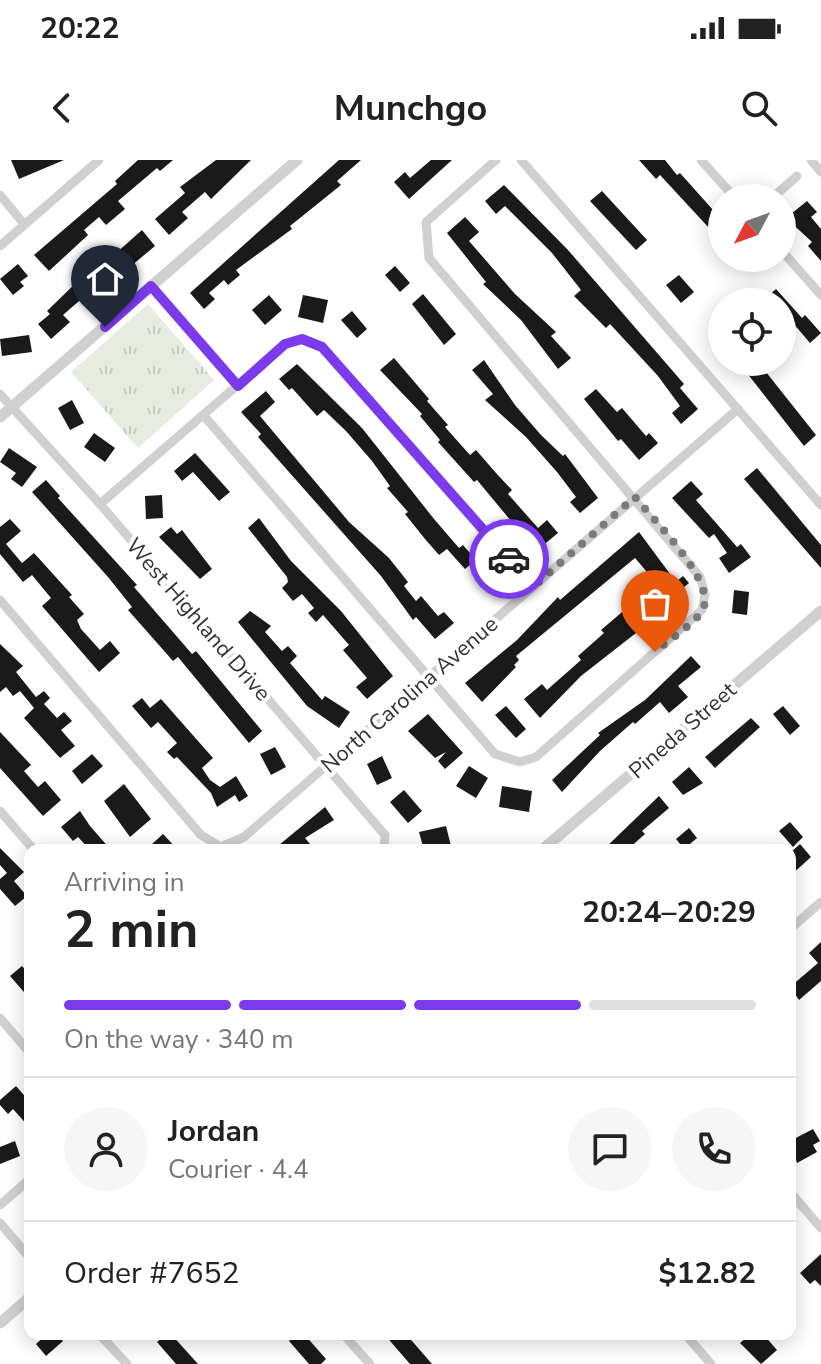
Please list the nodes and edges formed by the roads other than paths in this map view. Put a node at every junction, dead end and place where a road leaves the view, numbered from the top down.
1 (99, 160) edge
2 (297, 160) edge
3 (496, 160) edge
4 (521, 160) edge
5 (701, 160) edge
6 (811, 160) edge
7 (821, 172) edge
8 (797, 176) dead end
9 (722, 184) edge
10 (788, 184) edge
11 (0, 195) edge
12 (24, 224) junction
13 (0, 246) edge
14 (796, 267) edge
15 (151, 286) junction
16 (821, 295) edge
17 (238, 386) junction
18 (0, 394) edge
19 (12, 408) junction
20 (738, 409) junction
21 (0, 417) edge
22 (205, 417) junction
23 (635, 497) junction
24 (100, 504) junction
25 (821, 505) edge
26 (534, 586) junction
27 (0, 600) edge
28 (821, 611) edge
29 (431, 677) junction
30 (325, 765) junction
31 (0, 811) edge
32 (29, 844) edge
33 (216, 844) edge
34 (228, 844) edge
35 (384, 844) edge
36 (549, 844) edge
37 (821, 902) edge
38 (796, 924) edge
39 (0, 1018) edge
40 (24, 1046) edge
41 (24, 1184) edge
42 (796, 1197) edge
43 (0, 1205) edge
44 (817, 1216) edge
45 (0, 1223) edge
46 (821, 1228) edge
47 (24, 1251) edge
48 (24, 1302) edge
49 (0, 1323) edge
50 (105, 1340) edge
51 (348, 1340) edge
52 (690, 1340) edge
53 (127, 1364) edge
54 (370, 1364) edge
55 (711, 1364) edge

1 - 12 street
2 - 15 street
3 - 23 street
4 - 20 street
5 - 9 street
6 - 7 street
8 - 10 street
11 - 12 street
12 - 13 street
14 - 16 street
15 - 17 street
15 - 19 street
17 - 22 street
17 - 26 street
18 - 19 street, West Highland Drive
19 - 21 street
19 - 24 street, West Highland Drive
20 - 23 street, North Carolina Avenue
20 - 25 street
22 - 24 street
22 - 29 street
23 - 26 street, North Carolina Avenue
23 - 29 street
24 - 30 street, West Highland Drive
26 - 29 street, North Carolina Avenue
27 - 33 street, North Carolina Avenue
28 - 36 street, Pineda Street
29 - 30 street, North Carolina Avenue
30 - 34 street, North Carolina Avenue
30 - 35 street, West Highland Drive
31 - 32 street
37 - 38 street
39 - 40 street
41 - 43 street
42 - 44 street
44 - 46 street
45 - 47 street
48 - 49 street
50 - 53 street
51 - 54 street
52 - 55 street

